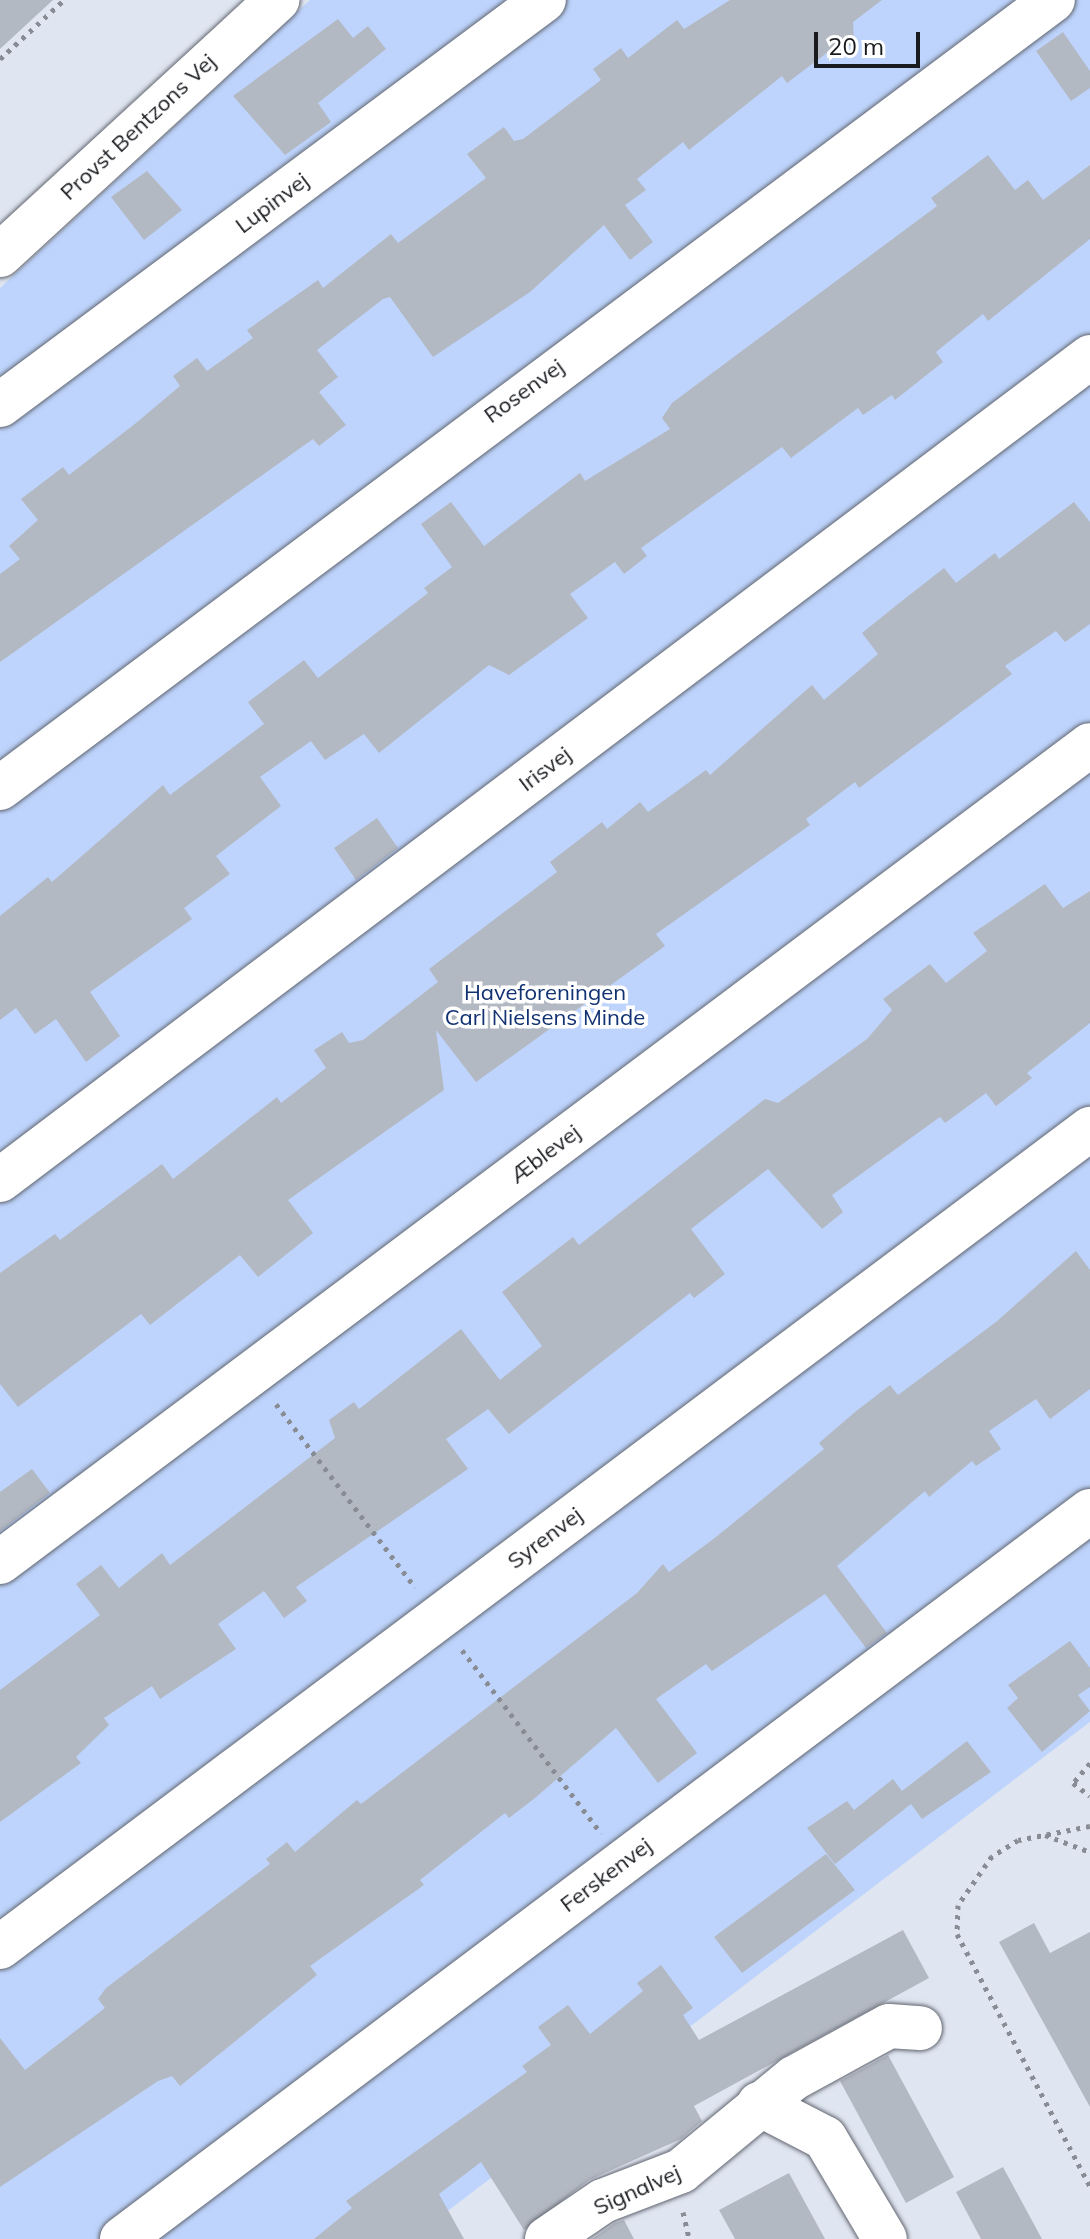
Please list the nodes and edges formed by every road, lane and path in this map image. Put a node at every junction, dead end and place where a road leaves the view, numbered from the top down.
1 (64, 0) edge
2 (277, 0) edge
3 (544, 0) edge
4 (1053, 0) edge
5 (0, 59) edge
6 (0, 255) edge
7 (1090, 357) edge
8 (0, 405) edge
9 (1090, 745) edge
10 (0, 788) edge
11 (1090, 1129) edge
12 (0, 1180) edge
13 (1090, 1511) edge
14 (0, 1562) edge
15 (1090, 1763) edge
16 (1090, 1796) edge
17 (1090, 1826) edge
18 (1041, 1834) junction
19 (1090, 1852) edge
20 (0, 1947) edge
21 (920, 2028) dead end
22 (759, 2104) junction
23 (1090, 2186) edge
24 (122, 2239) edge
25 (547, 2239) edge
26 (885, 2239) edge

1 - 5 path
2 - 6 street, Provst Bentzons Vej
3 - 8 street, Lupinvej
4 - 10 street, Rosenvej
7 - 12 street, Irisvej
9 - 14 street, Æblevej
11 - 20 street, Syrenvej
13 - 24 street, Ferskenvej
15 - 16 path
17 - 18 path
18 - 19 path
18 - 23 path
21 - 22 street, Signalvej
22 - 25 street, Signalvej
22 - 26 street

